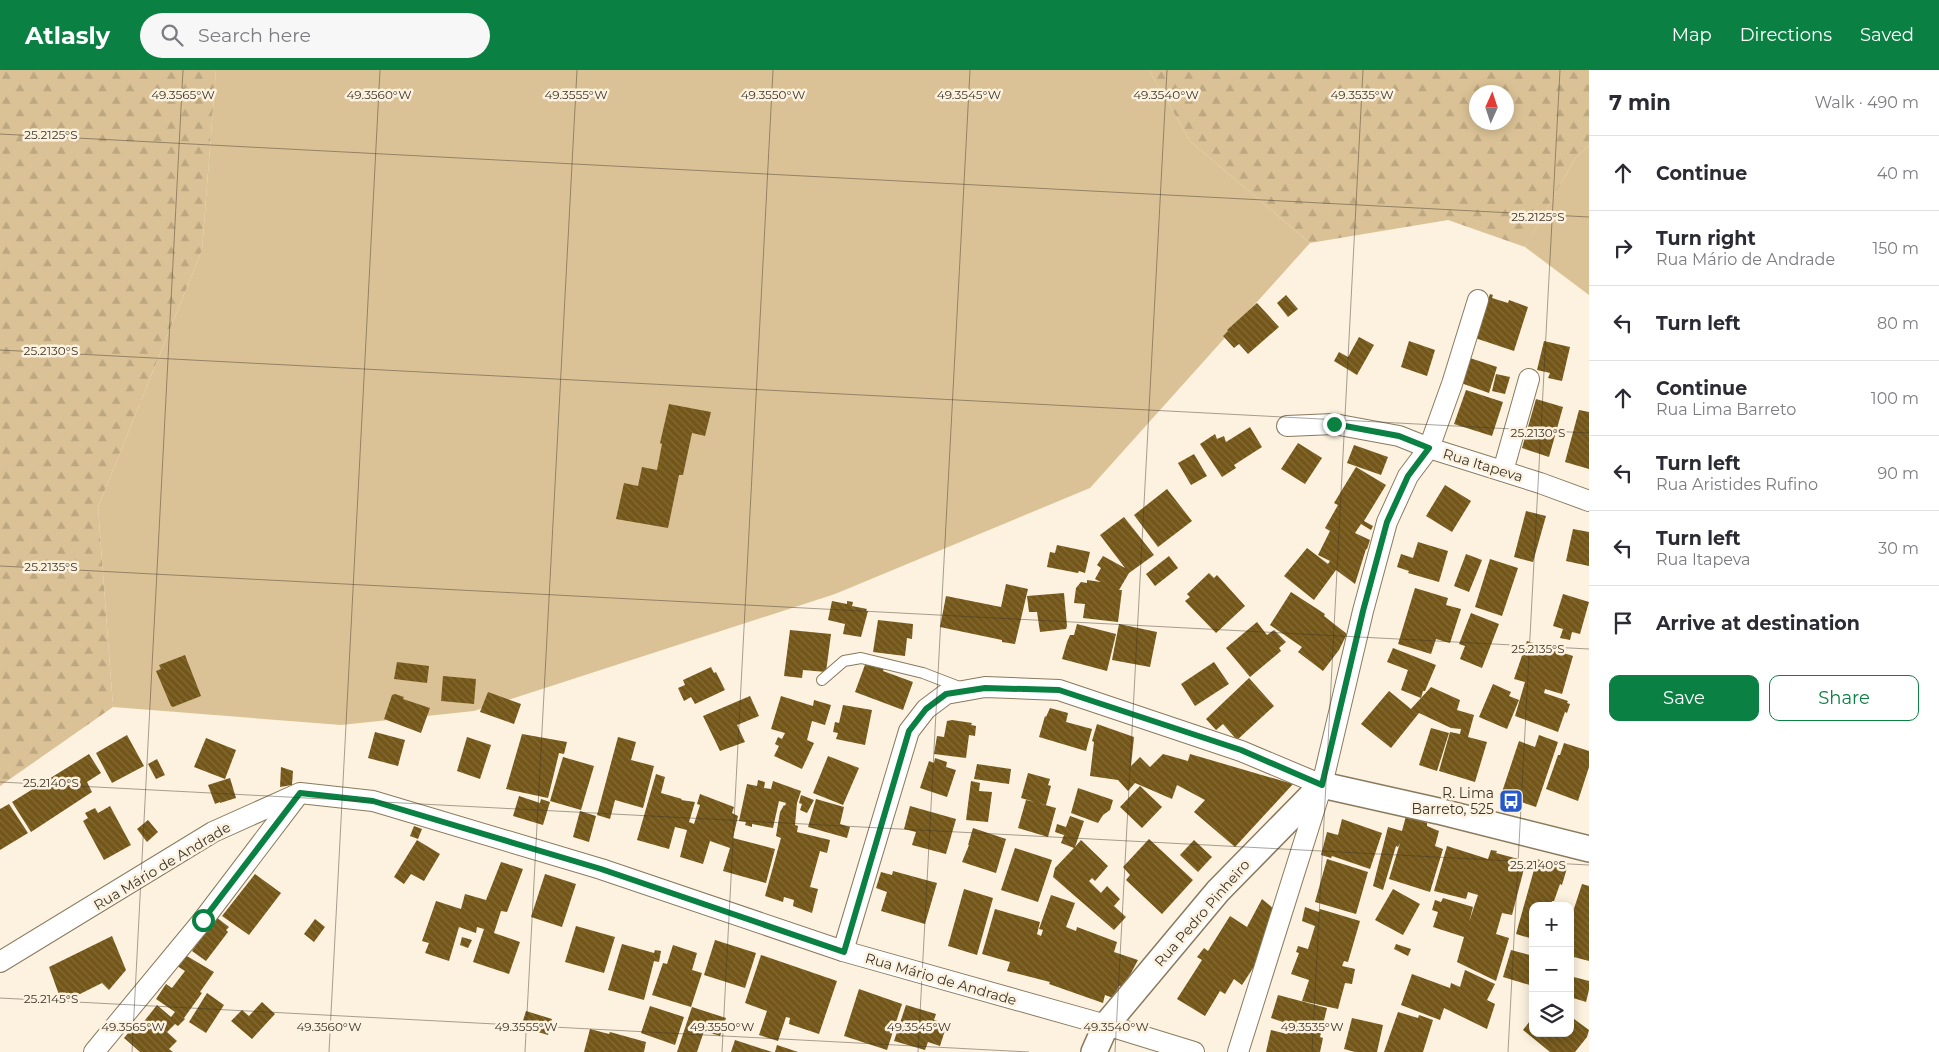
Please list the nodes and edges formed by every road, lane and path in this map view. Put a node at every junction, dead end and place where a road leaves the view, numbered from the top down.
1 (1478, 300) dead end
2 (1529, 379) dead end
3 (1287, 426) dead end
4 (1429, 448) junction
5 (1503, 471) junction
6 (1589, 501) edge
7 (822, 680) dead end
8 (968, 690) junction
9 (1322, 785) junction
10 (300, 793) junction
11 (1589, 849) edge
12 (844, 952) junction
13 (0, 962) edge
14 (1106, 1025) junction
15 (94, 1052) edge
16 (1094, 1052) edge
17 (1194, 1052) edge
18 (1238, 1052) edge

1 - 4 street
2 - 5 street
3 - 4 street, Rua Itapeva
4 - 5 street, Rua Itapeva
4 - 9 street
5 - 6 street, Rua Itapeva
7 - 8 lane
8 - 9 street
8 - 12 street
9 - 11 street
9 - 14 street, Rua Pedro Pinheiro
9 - 18 street
10 - 12 street, Rua Mário de Andrade
10 - 13 street, Rua Mário de Andrade
10 - 15 street
12 - 14 street, Rua Mário de Andrade
14 - 16 street, Rua Pedro Pinheiro
14 - 17 street, Rua Mário de Andrade

